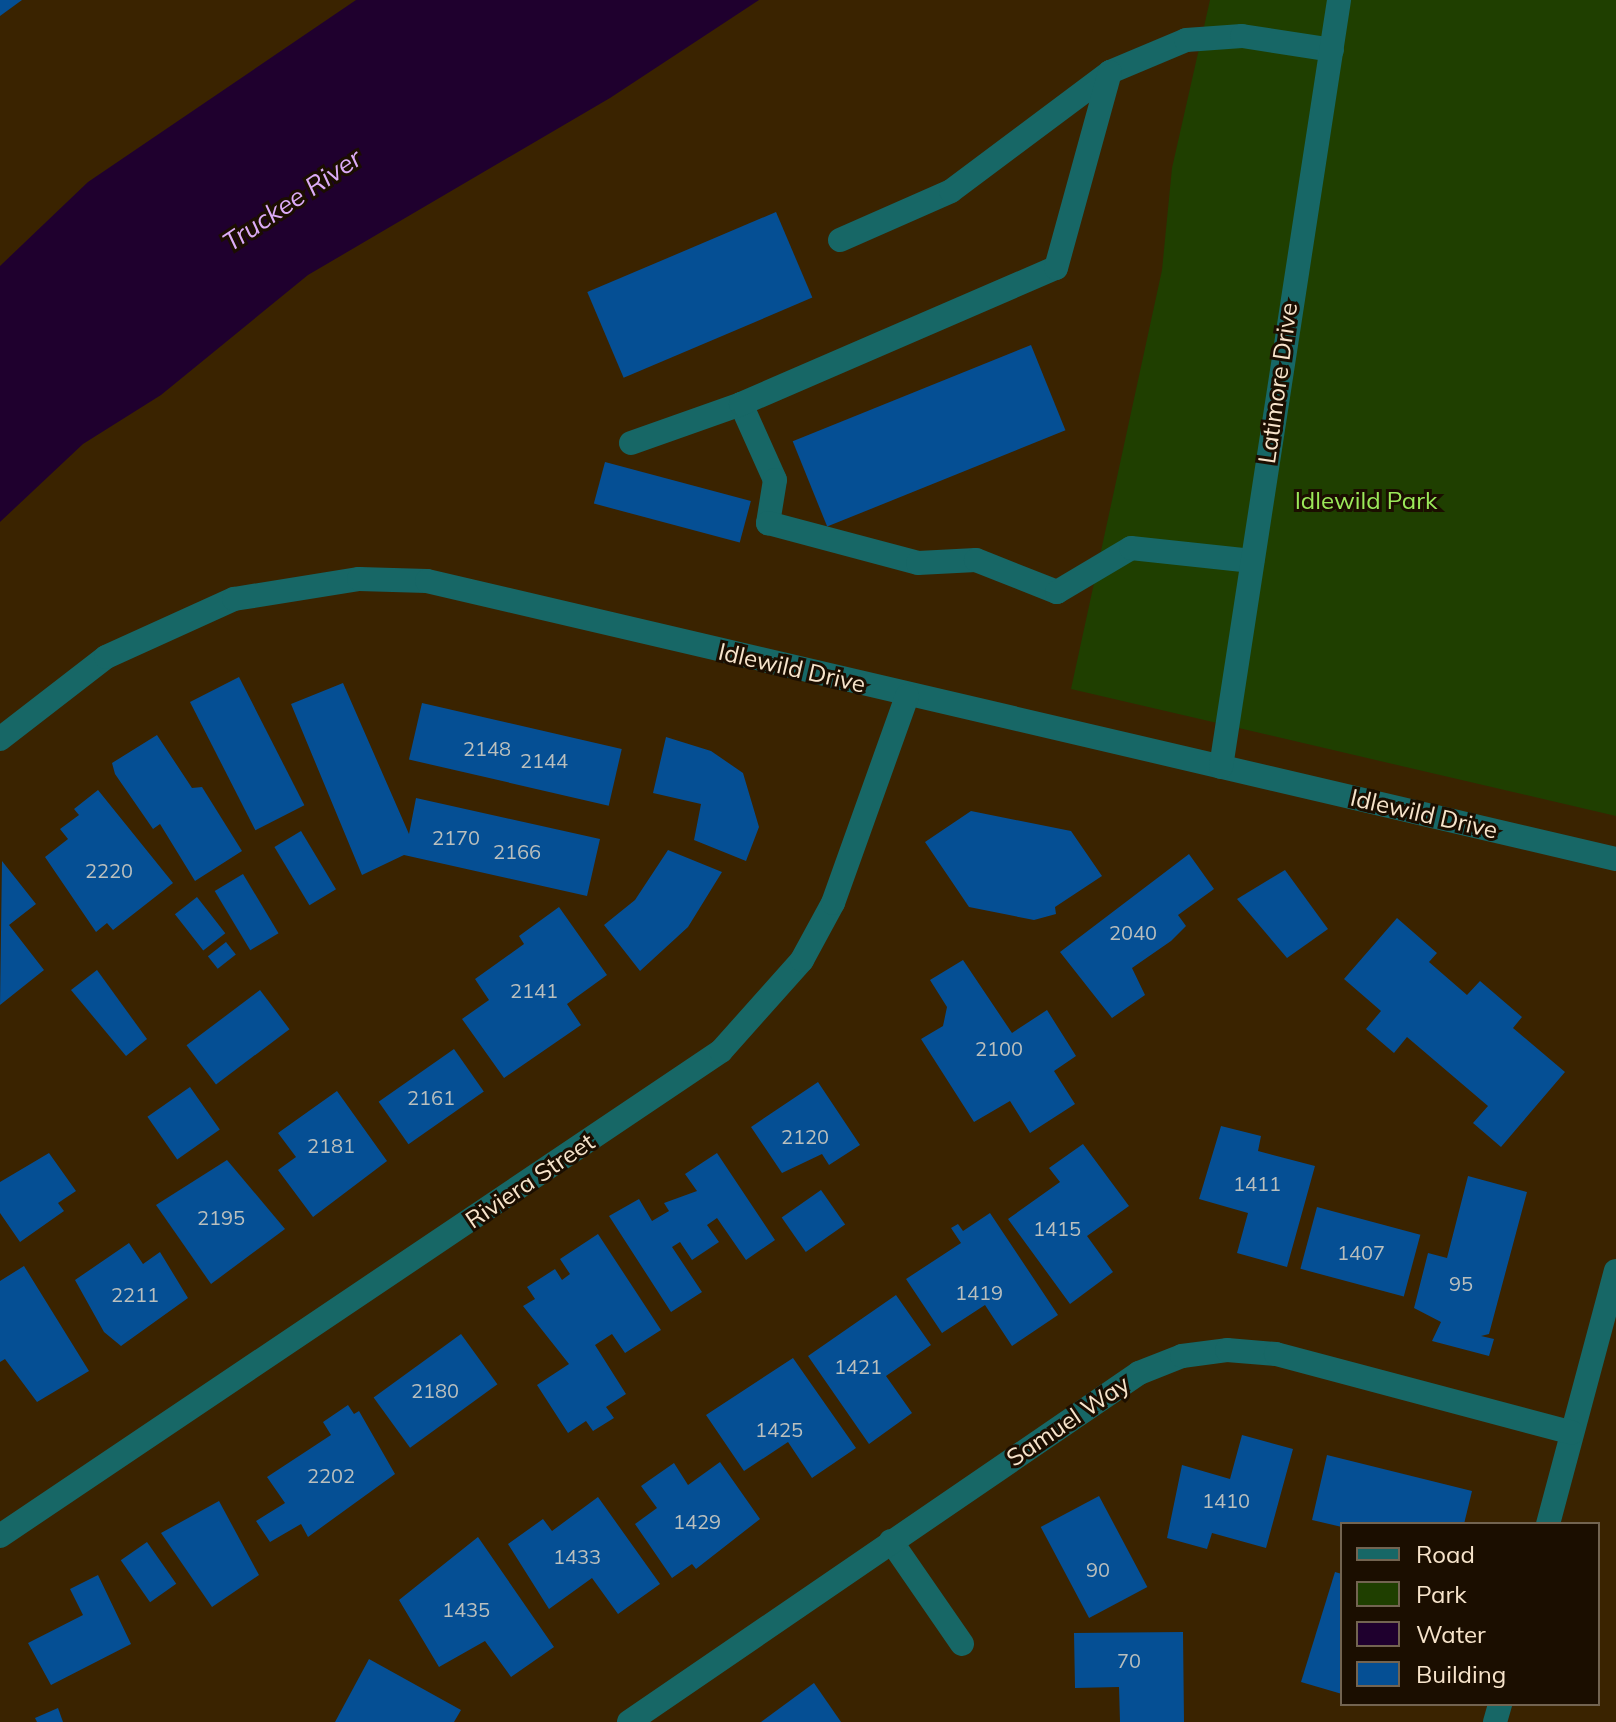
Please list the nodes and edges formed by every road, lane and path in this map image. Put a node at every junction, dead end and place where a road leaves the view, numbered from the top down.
1 (1339, 0) edge
2 (1332, 50) junction
3 (1110, 72) junction
4 (840, 240) dead end
5 (741, 404) junction
6 (631, 443) dead end
7 (1252, 561) junction
8 (907, 696) junction
9 (0, 739) edge
10 (1221, 767) junction
11 (1616, 859) edge
12 (1616, 1271) edge
13 (1572, 1433) junction
14 (1549, 1522) edge
15 (0, 1536) edge
16 (891, 1541) junction
17 (962, 1644) dead end
18 (629, 1722) edge

1 - 2 street, Latimore Drive
2 - 3 street
2 - 7 street, Latimore Drive
3 - 4 street
3 - 5 street
5 - 6 street
5 - 7 street
7 - 10 street, Latimore Drive
8 - 9 street, Idlewild Drive
8 - 10 street, Idlewild Drive
8 - 15 street, Riviera Street
10 - 11 street, Idlewild Drive
12 - 13 street
13 - 14 street
13 - 16 street, Samuel Way
16 - 17 street
16 - 18 street, Samuel Way

